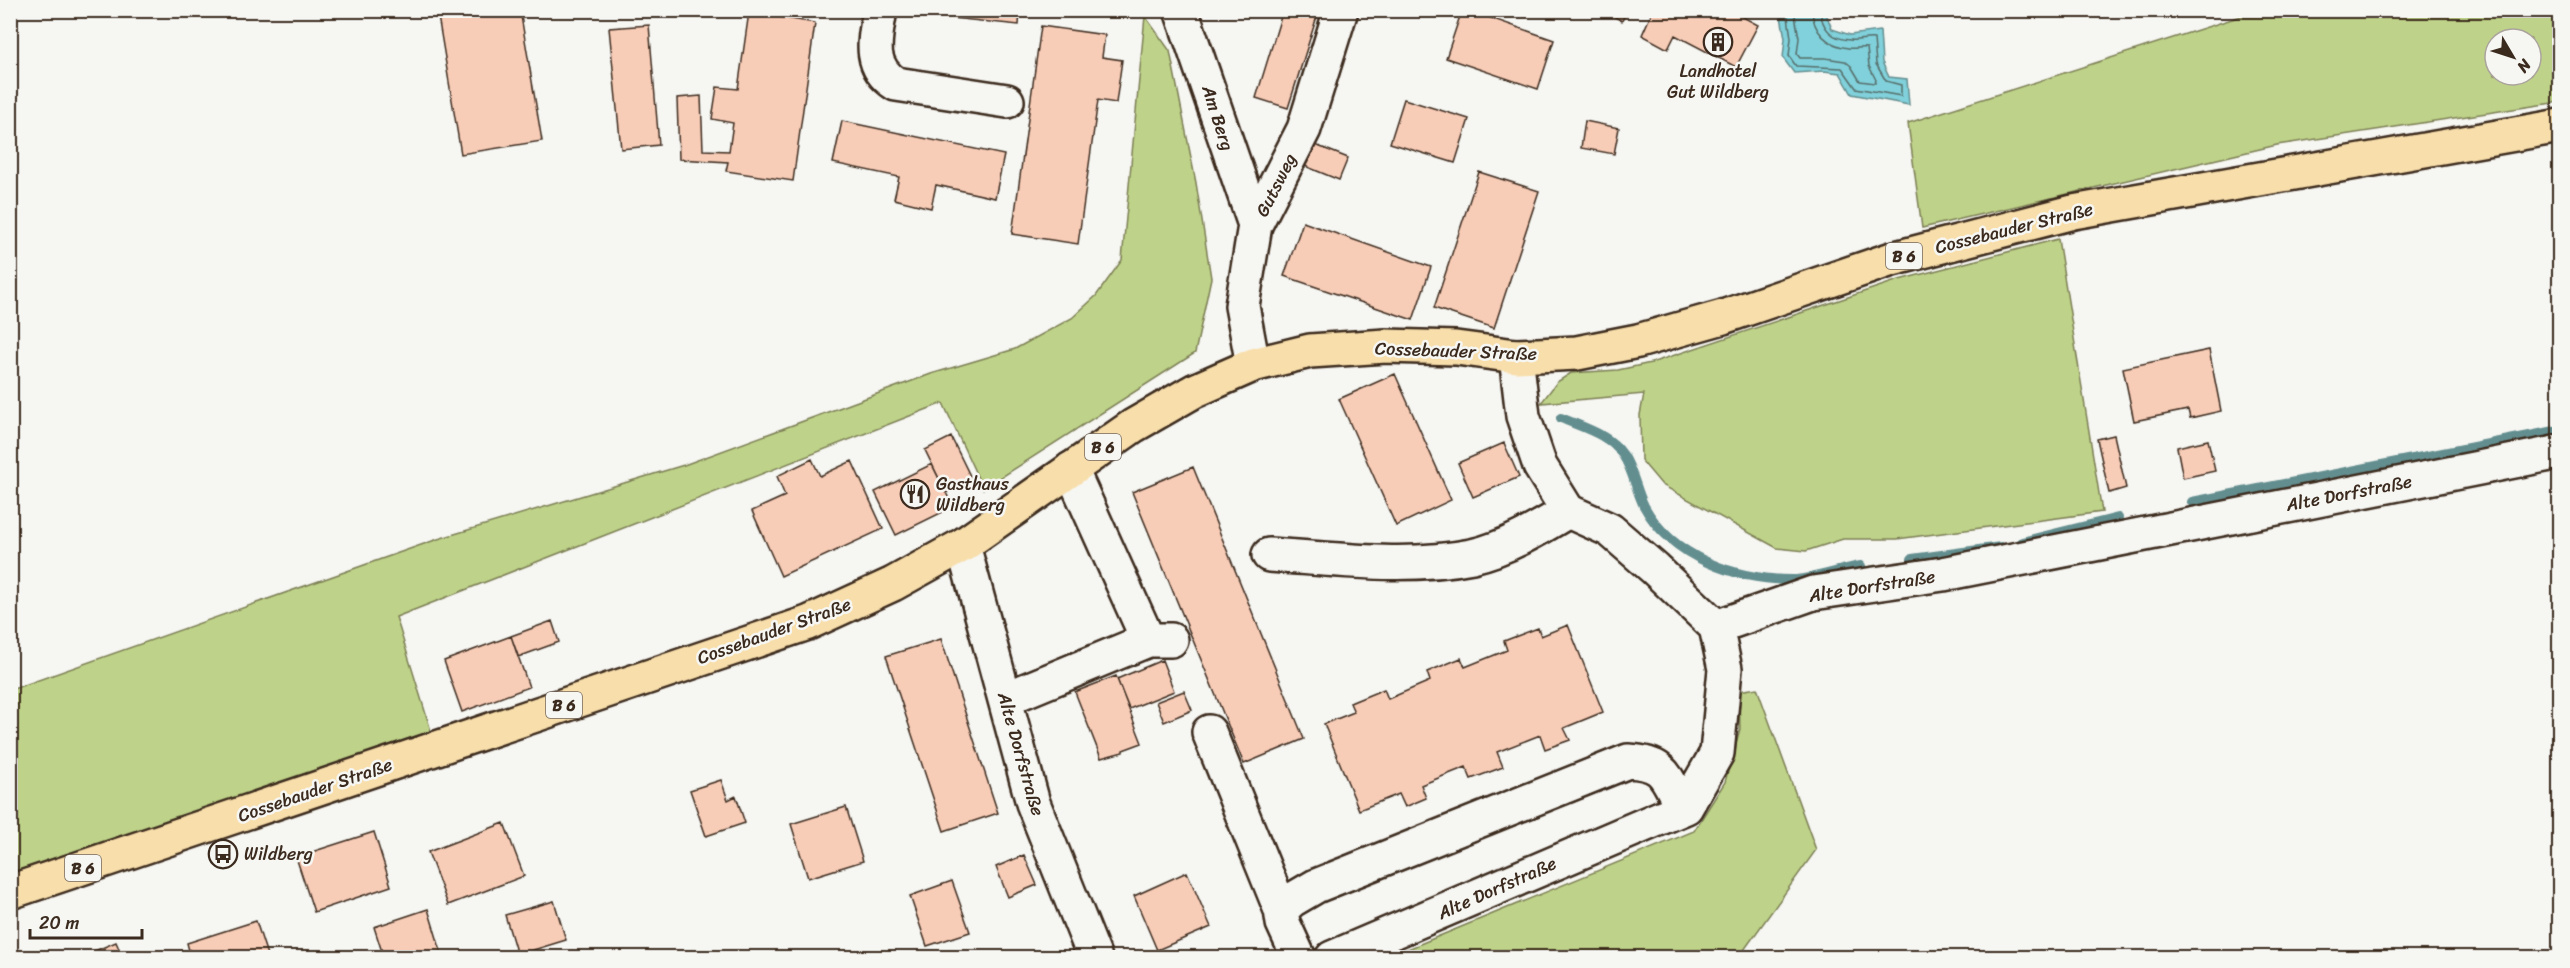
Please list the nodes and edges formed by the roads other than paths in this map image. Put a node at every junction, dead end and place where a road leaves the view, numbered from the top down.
1 (880, 10) edge
2 (1180, 10) edge
3 (1341, 10) edge
4 (1007, 100) dead end
5 (2559, 126) edge
6 (1255, 225) junction
7 (1516, 356) junction
8 (1253, 365) junction
9 (2559, 452) edge
10 (1071, 469) junction
11 (1568, 511) junction
12 (963, 544) junction
13 (1269, 555) dead end
14 (1716, 627) junction
15 (1005, 699) junction
16 (1209, 732) dead end
17 (1683, 808) junction
18 (10, 892) edge
19 (1281, 910) junction
20 (1095, 957) edge
21 (1299, 957) edge
22 (1332, 957) edge

1 - 4 street
2 - 6 street, Am Berg
3 - 6 street, Gutsweg
5 - 7 main road, Cossebauder Straße / B 6
6 - 8 street, Gutsweg
7 - 8 main road, Cossebauder Straße / B 6
7 - 11 street
8 - 10 main road, Cossebauder Straße / B 6
9 - 14 street, Alte Dorfstraße
10 - 12 main road, Cossebauder Straße / B 6
10 - 15 street
11 - 13 street
11 - 14 street
12 - 15 street, Alte Dorfstraße
12 - 18 main road, Cossebauder Straße / B 6
14 - 17 street
15 - 20 street, Alte Dorfstraße
16 - 19 street
17 - 19 street
17 - 22 street, Alte Dorfstraße
19 - 21 street

